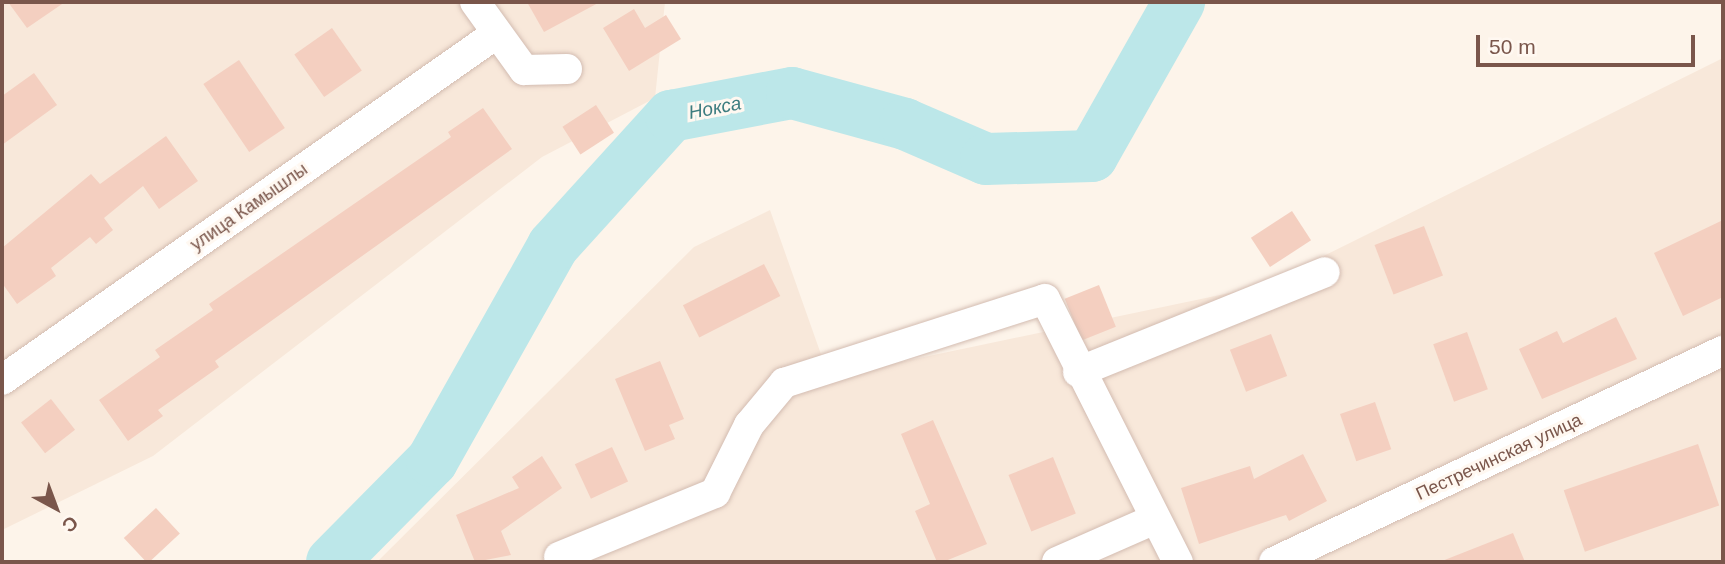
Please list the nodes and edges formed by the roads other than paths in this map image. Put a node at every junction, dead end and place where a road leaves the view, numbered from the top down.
1 (475, 2) edge
2 (496, 34) junction
3 (567, 69) dead end
4 (1325, 272) dead end
5 (1723, 351) edge
6 (1078, 372) junction
7 (2, 380) edge
8 (1155, 519) junction
9 (559, 557) dead end
10 (1057, 562) edge
11 (1178, 562) edge
12 (1274, 562) edge

1 - 2 street
2 - 3 street
2 - 7 street, улица Камышлы
4 - 6 street
5 - 12 street, Пестречинская улица
6 - 8 street
6 - 9 street
8 - 10 street
8 - 11 street

